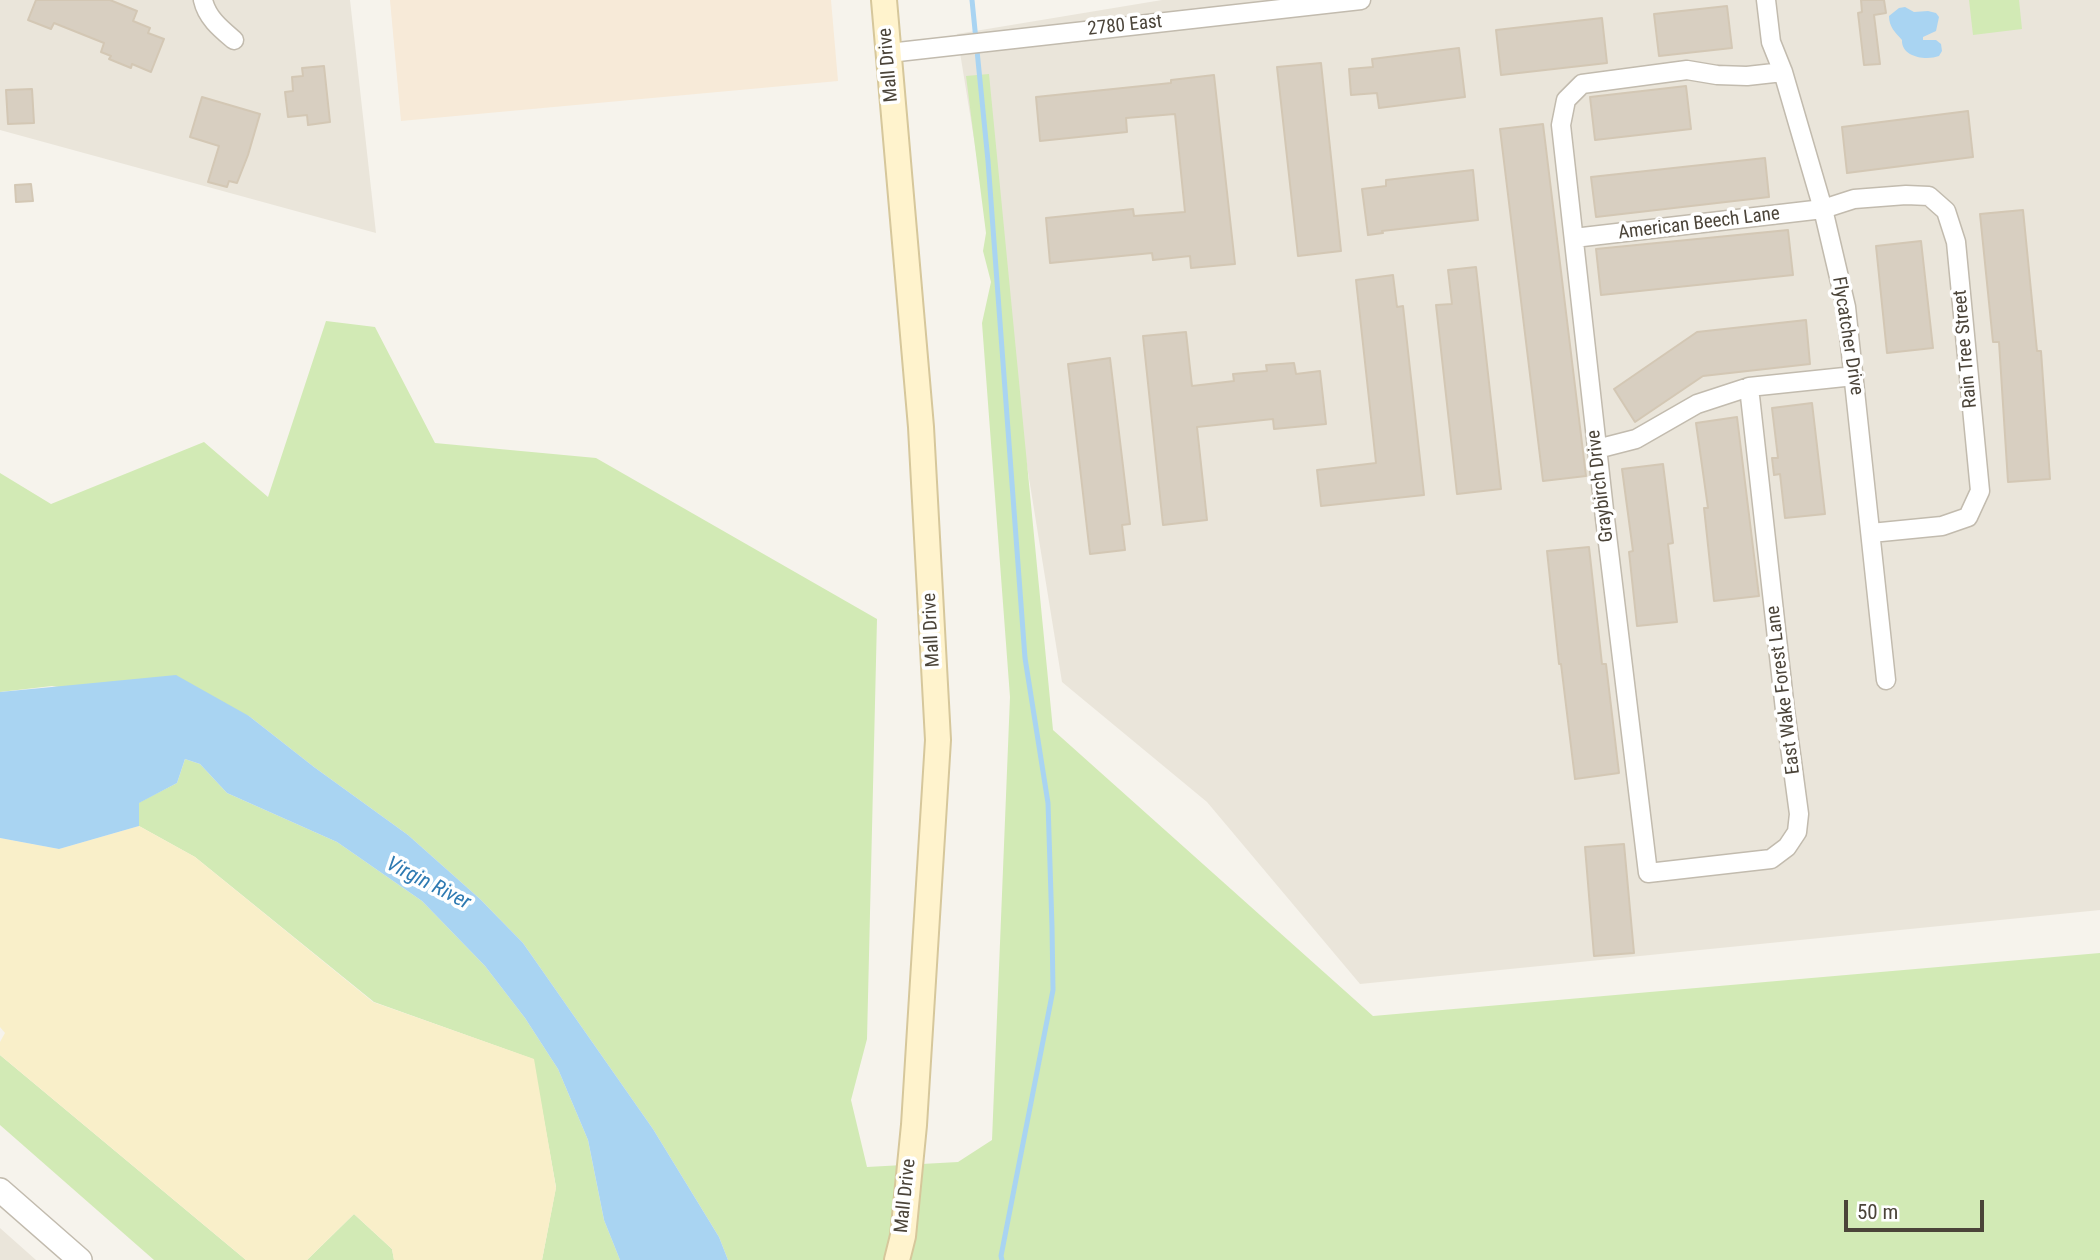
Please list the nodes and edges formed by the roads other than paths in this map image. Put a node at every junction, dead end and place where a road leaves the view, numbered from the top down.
1 (203, 0) edge
2 (884, 0) edge
3 (1361, 0) edge
4 (1766, 0) edge
5 (234, 40) dead end
6 (889, 53) junction
7 (1783, 72) junction
8 (1823, 209) junction
9 (1574, 238) junction
10 (1854, 376) junction
11 (1749, 387) junction
12 (1597, 449) junction
13 (1871, 533) junction
14 (1886, 680) dead end
15 (1648, 873) joint
16 (0, 1190) edge
17 (80, 1260) edge
18 (897, 1260) edge

1 - 5 street
2 - 6 main road, Mall Drive
3 - 6 street, 2780 East
4 - 7 street, Flycatcher Drive
6 - 18 main road, Mall Drive
7 - 8 street, Flycatcher Drive
7 - 9 street, Graybirch Drive
8 - 9 street, American Beech Lane
8 - 10 street, Flycatcher Drive
8 - 13 street, Rain Tree Street
9 - 12 street, Graybirch Drive
10 - 11 street
10 - 13 street, Flycatcher Drive
11 - 12 street
11 - 15 street, East Wake Forest Lane
12 - 15 street, Graybirch Drive
13 - 14 street, Flycatcher Drive
16 - 17 street

